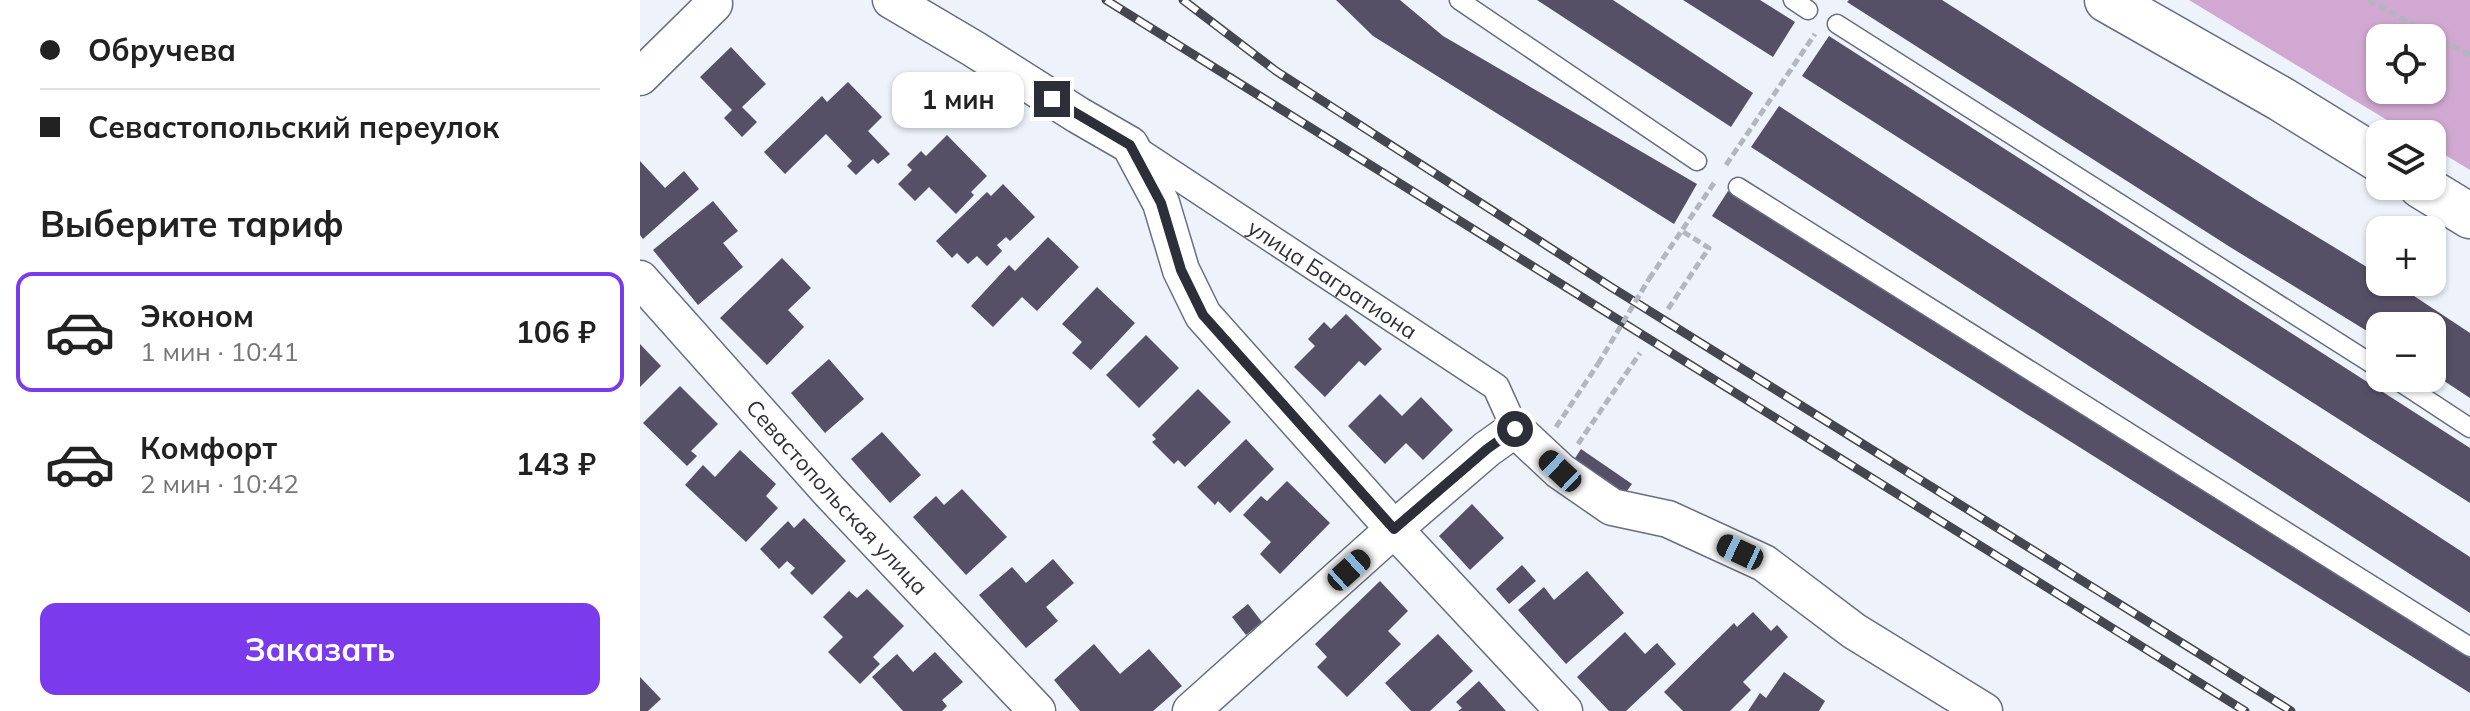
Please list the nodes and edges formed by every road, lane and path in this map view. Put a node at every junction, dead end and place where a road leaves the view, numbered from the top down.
1 (891, 0) edge
2 (1459, 0) edge
3 (2107, 0) edge
4 (2368, 0) edge
5 (714, 1) edge
6 (1829, 25) joint
7 (2470, 55) edge
8 (640, 77) edge
9 (1130, 145) junction
10 (2366, 151) edge
11 (1697, 161) dead end
12 (1725, 166) dead end
13 (1717, 179) dead end
14 (1738, 187) dead end
15 (2444, 200) edge
16 (2470, 216) edge
17 (1682, 231) junction
18 (640, 279) edge
19 (1668, 309) dead end
20 (1640, 353) dead end
21 (2366, 360) edge
22 (2415, 392) edge
23 (2470, 428) edge
24 (1538, 451) junction
25 (1394, 529) junction
26 (2470, 647) edge
27 (1037, 711) edge
28 (1191, 711) edge
29 (1564, 711) edge
30 (1984, 711) edge

1 - 9 street
2 - 11 lane
3 - 10 street
4 - 7 path
5 - 8 street
6 - 12 path
6 - 21 lane
9 - 24 street, улица Багратиона
9 - 25 street
13 - 17 path
14 - 26 lane
15 - 16 street
17 - 19 path
17 - 24 path, bridge
18 - 27 street, Севастопольская улица
20 - 24 path
22 - 23 lane
24 - 25 street
24 - 30 street
25 - 28 street
25 - 29 street

